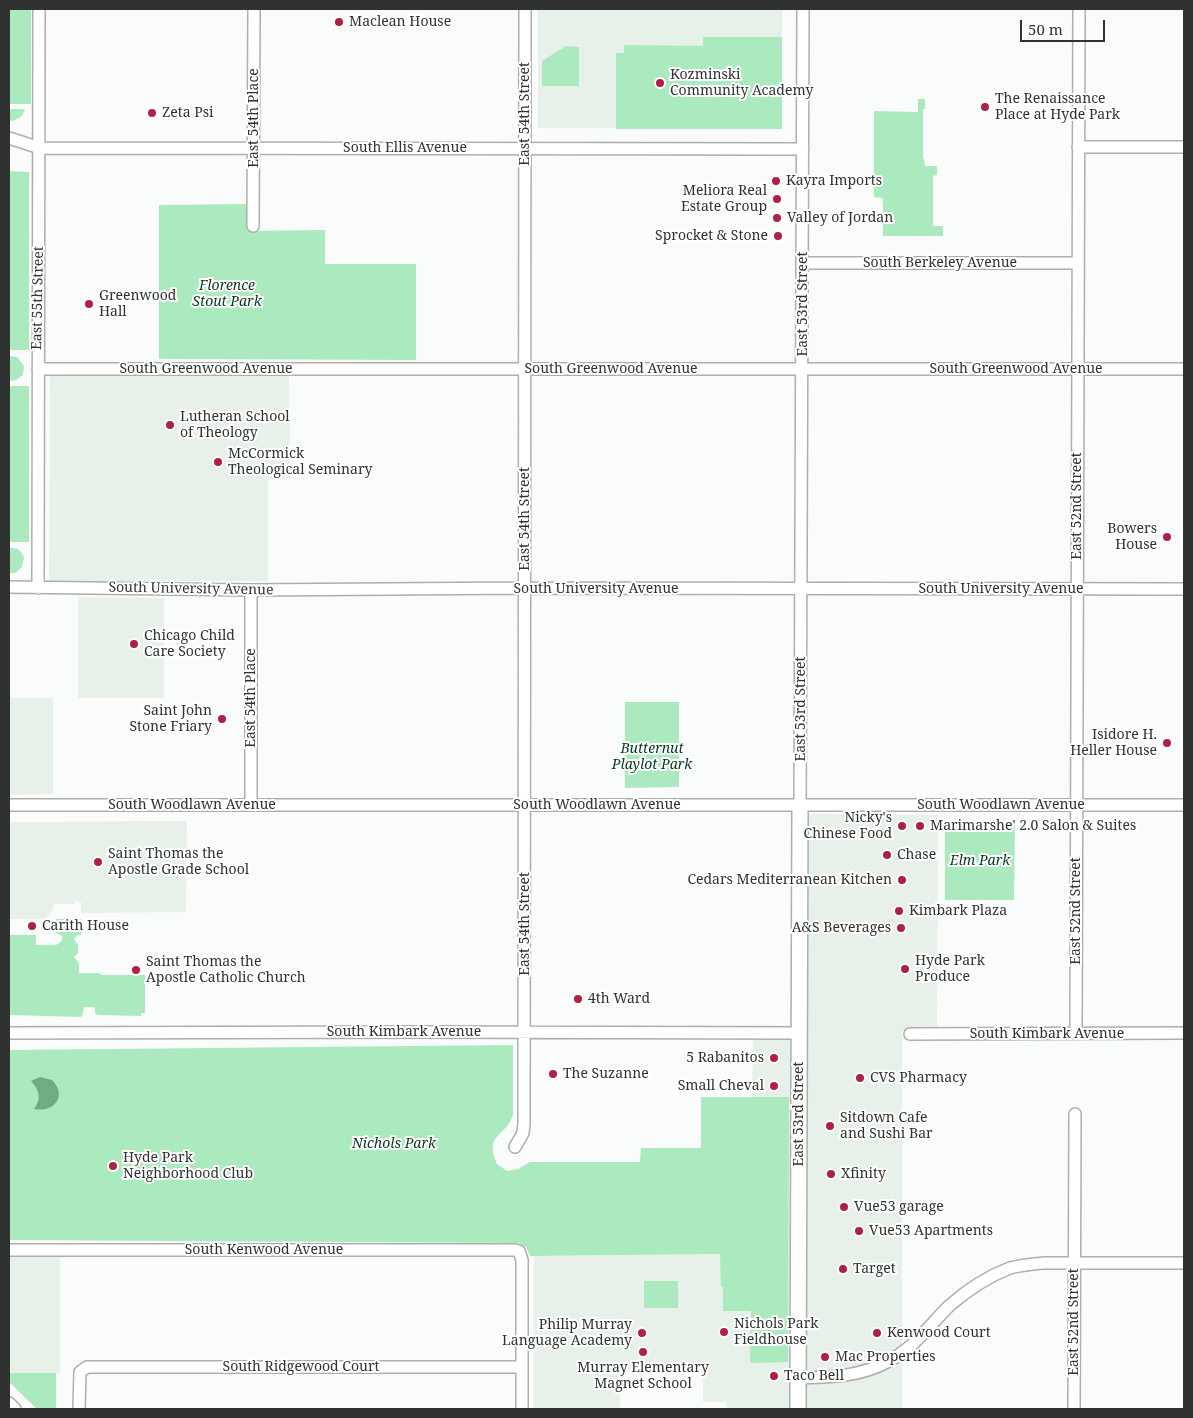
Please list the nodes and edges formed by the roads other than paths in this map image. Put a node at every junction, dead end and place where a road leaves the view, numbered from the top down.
1 (39, 9) edge
2 (254, 9) edge
3 (525, 9) edge
4 (803, 9) edge
5 (1079, 9) edge
6 (9, 138) edge
7 (1078, 147) junction
8 (1184, 147) edge
9 (40, 148) junction
10 (254, 148) junction
11 (525, 149) junction
12 (804, 149) junction
13 (253, 226) dead end
14 (803, 263) junction
15 (1078, 263) junction
16 (38, 368) junction
17 (802, 369) junction
18 (1078, 369) junction
19 (1184, 369) edge
20 (524, 370) junction
21 (9, 587) edge
22 (38, 588) junction
23 (525, 588) junction
24 (801, 589) junction
25 (1077, 589) junction
26 (1184, 589) edge
27 (251, 590) junction
28 (9, 805) edge
29 (251, 805) junction
30 (524, 805) junction
31 (800, 805) junction
32 (1076, 805) junction
33 (1184, 805) edge
34 (9, 1033) edge
35 (525, 1033) junction
36 (1076, 1033) junction
37 (1184, 1033) edge
38 (799, 1034) junction
39 (910, 1034) dead end
40 (1075, 1114) dead end
41 (516, 1147) dead end
42 (9, 1250) edge
43 (1074, 1263) junction
44 (1184, 1263) edge
45 (522, 1367) junction
46 (798, 1378) junction
47 (9, 1403) edge
48 (15, 1409) edge
49 (79, 1409) edge
50 (522, 1409) edge
51 (798, 1409) edge
52 (1074, 1409) edge

1 - 9 street, East 55th Street
2 - 10 street, East 54th Place
3 - 11 street, East 54th Street
4 - 12 street, East 53rd Street
5 - 7 street, East 52nd Street
6 - 9 street, South Ellis Avenue
7 - 8 street
7 - 15 street, East 52nd Street
9 - 10 street, South Ellis Avenue
9 - 16 street, East 55th Street
10 - 11 street, South Ellis Avenue
10 - 13 street, East 54th Place
11 - 12 street, South Ellis Avenue
11 - 20 street, East 54th Street
12 - 14 street, East 53rd Street
14 - 15 street, South Berkeley Avenue
14 - 17 street, East 53rd Street
15 - 18 street, East 52nd Street
16 - 20 street, South Greenwood Avenue
16 - 22 street, East 55th Street
17 - 18 street, South Greenwood Avenue
17 - 20 street, South Greenwood Avenue
17 - 24 street, East 53rd Street
18 - 19 street, South Greenwood Avenue
18 - 25 street, East 52nd Street
20 - 23 street, East 54th Street
21 - 22 street, South University Avenue
22 - 27 street, South University Avenue
23 - 24 street, South University Avenue
23 - 27 street, South University Avenue
23 - 30 street, East 54th Street
24 - 25 street, South University Avenue
24 - 31 street, East 53rd Street
25 - 26 street, South University Avenue
25 - 32 street, East 52nd Street
27 - 29 street, East 54th Place
28 - 29 street, South Woodlawn Avenue
29 - 30 street, South Woodlawn Avenue
30 - 31 street, South Woodlawn Avenue
30 - 35 street, East 54th Street
31 - 32 street, South Woodlawn Avenue
31 - 38 main road, East 53rd Street
32 - 33 street, South Woodlawn Avenue
32 - 36 street, East 52nd Street
34 - 35 street, South Kimbark Avenue
35 - 38 street, South Kimbark Avenue
35 - 41 street, East 54th Street
36 - 37 street, South Kimbark Avenue
36 - 39 street, South Kimbark Avenue
38 - 46 main road, East 53rd Street
40 - 43 street, East 52nd Street
42 - 45 street, South Kenwood Avenue
43 - 44 street
43 - 46 street
43 - 52 street, East 52nd Street
45 - 49 street, South Ridgewood Court
45 - 50 street
46 - 51 main road, East 53rd Street
47 - 48 street

